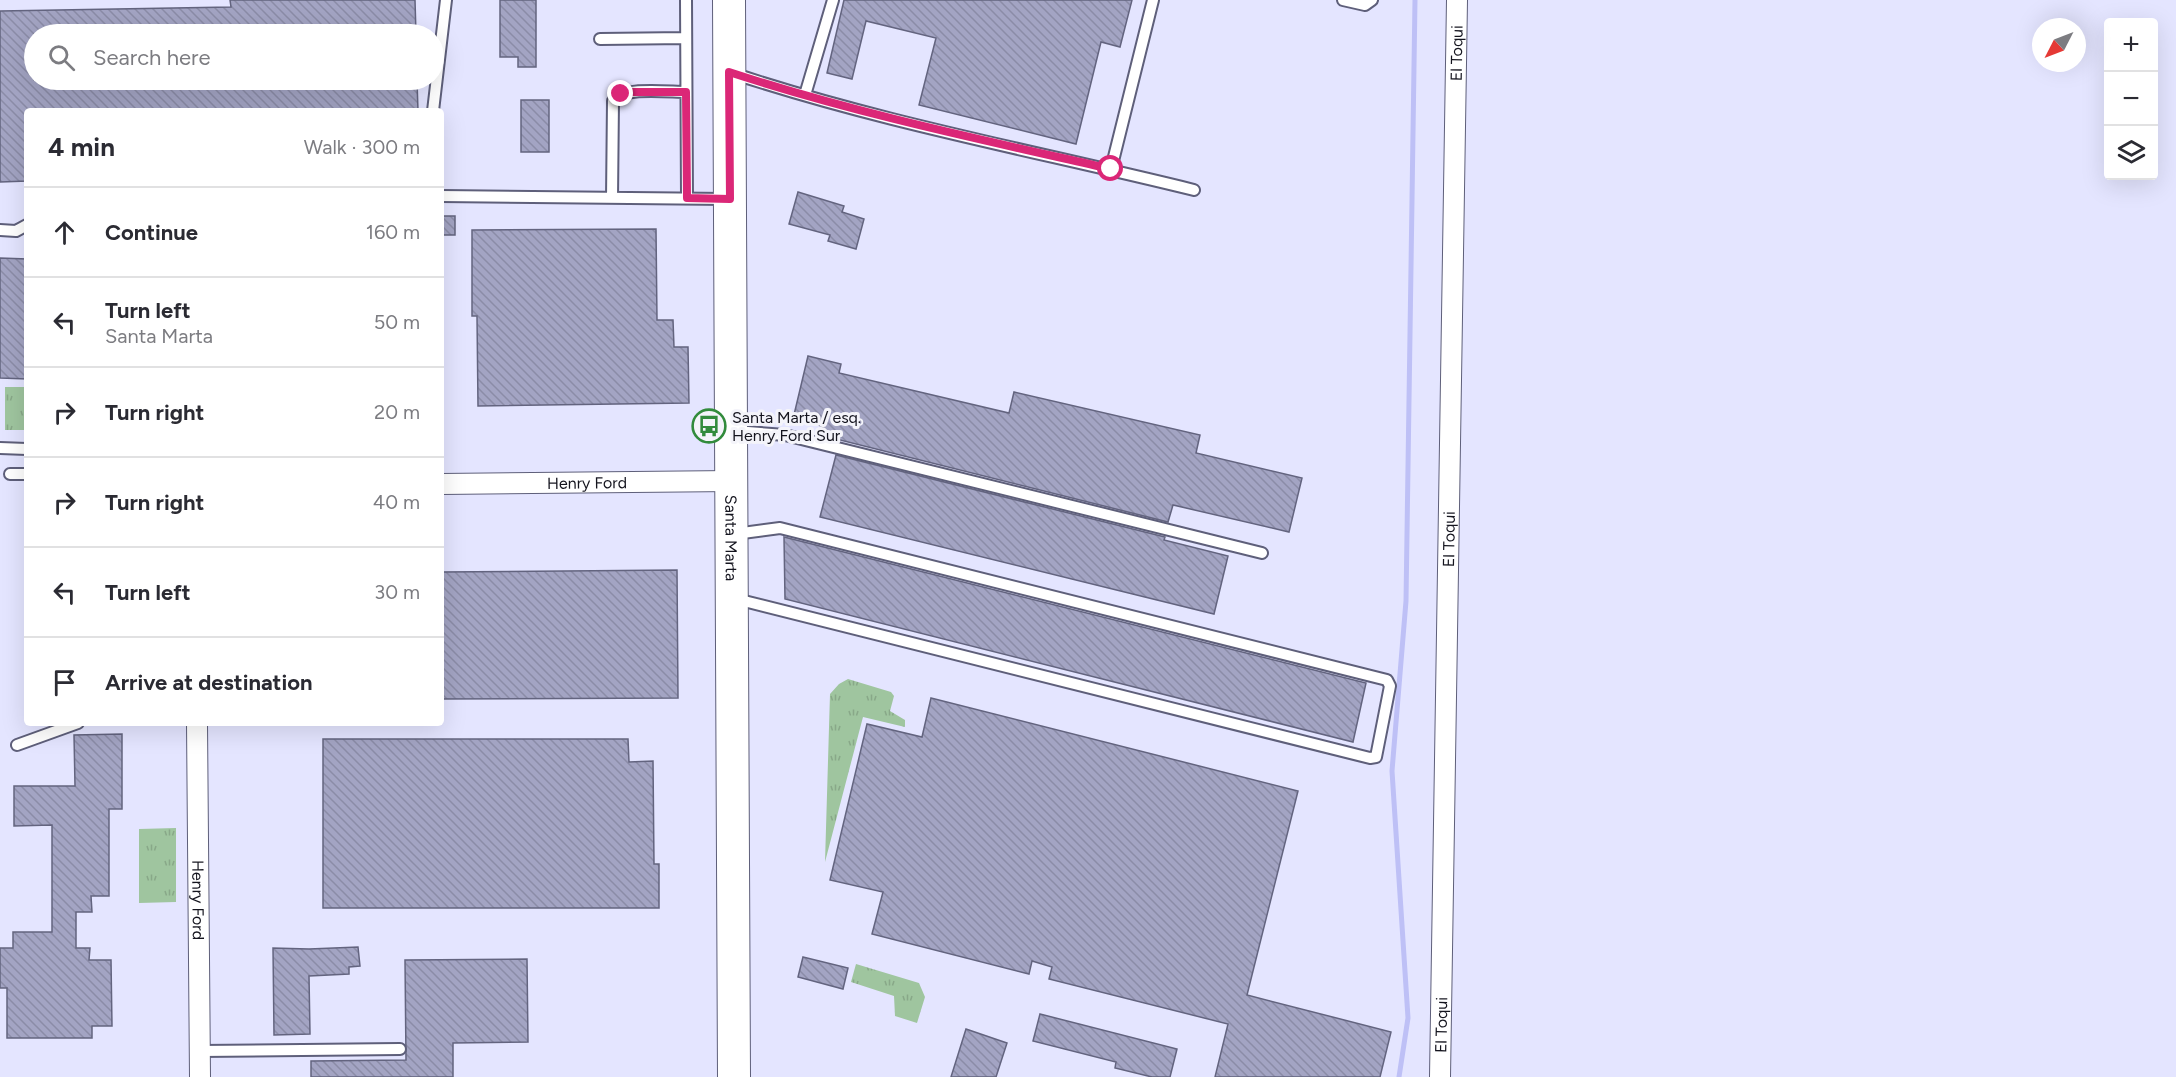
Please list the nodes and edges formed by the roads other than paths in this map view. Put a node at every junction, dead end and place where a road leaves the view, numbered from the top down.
1 (446, 0) edge
2 (686, 0) edge
3 (729, 0) edge
4 (833, 0) edge
5 (1153, 0) edge
6 (1343, 0) edge
7 (1372, 0) edge
8 (1457, 0) edge
9 (443, 24) edge
10 (686, 38) junction
11 (600, 39) dead end
12 (729, 72) junction
13 (435, 90) edge
14 (686, 92) junction
15 (805, 95) junction
16 (433, 108) edge
17 (1111, 169) junction
18 (1194, 190) dead end
19 (444, 196) edge
20 (612, 198) junction
21 (687, 198) junction
22 (730, 199) junction
23 (24, 227) edge
24 (0, 230) edge
25 (731, 430) junction
26 (0, 448) edge
27 (24, 449) edge
28 (10, 474) dead end
29 (24, 474) edge
30 (732, 482) junction
31 (444, 484) edge
32 (732, 534) junction
33 (1262, 553) dead end
34 (732, 598) junction
35 (70, 726) edge
36 (197, 726) edge
37 (17, 745) dead end
38 (400, 1049) dead end
39 (200, 1051) junction
40 (200, 1077) edge
41 (734, 1077) edge
42 (1440, 1077) edge

1 - 9 lane
2 - 10 lane
3 - 12 main road, Santa Marta
4 - 15 lane
5 - 17 lane
6 - 7 lane
8 - 42 street, El Toqui
10 - 11 lane
10 - 14 lane
12 - 15 lane
12 - 22 main road, Santa Marta
13 - 16 lane
14 - 20 lane
14 - 21 lane
15 - 17 lane
17 - 18 lane
19 - 20 lane
20 - 21 lane
21 - 22 lane
22 - 25 main road, Santa Marta
23 - 24 lane
25 - 30 main road, Santa Marta
25 - 33 lane
26 - 27 lane
28 - 29 lane
30 - 31 street, Henry Ford
30 - 32 main road, Santa Marta
32 - 34 main road, Santa Marta
32 - 34 lane
34 - 41 main road, Santa Marta
35 - 37 lane
36 - 39 street, Henry Ford
38 - 39 lane
39 - 40 street, Henry Ford

